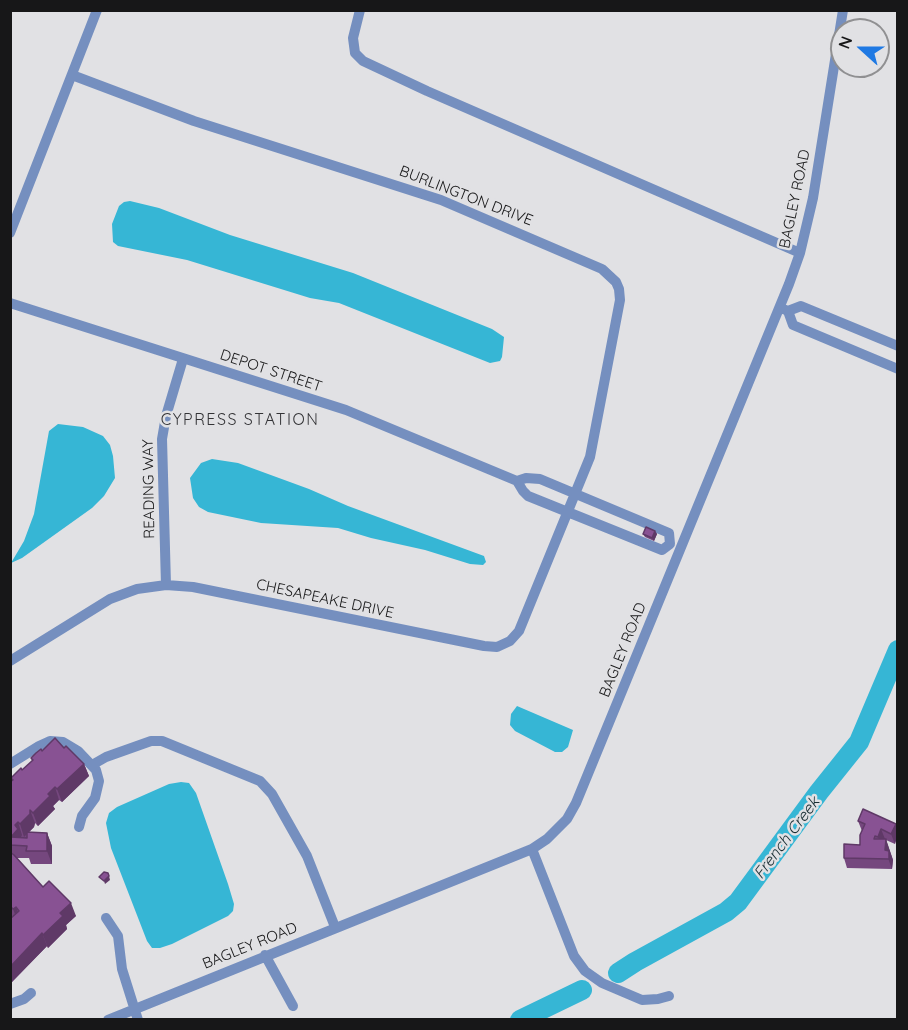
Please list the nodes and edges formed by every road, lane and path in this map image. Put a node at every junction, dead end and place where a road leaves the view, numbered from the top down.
1 (97, 10) edge
2 (360, 10) edge
3 (843, 10) edge
4 (72, 75) junction
5 (10, 233) edge
6 (800, 253) junction
7 (10, 303) edge
8 (784, 309) junction
9 (897, 346) edge
10 (183, 359) junction
11 (897, 369) edge
12 (517, 481) junction
13 (575, 494) junction
14 (567, 512) junction
15 (675, 546) junction
16 (166, 585) junction
17 (10, 661) edge
18 (10, 764) edge
19 (92, 765) junction
20 (79, 827) dead end
21 (532, 849) junction
22 (106, 918) dead end
23 (336, 927) junction
24 (265, 955) junction
25 (31, 993) dead end
26 (669, 996) dead end
27 (10, 1004) edge
28 (293, 1006) dead end
29 (137, 1014) edge
30 (108, 1020) edge

1 - 4 street
2 - 6 street
3 - 6 street, BAGLEY ROAD
4 - 5 street
4 - 13 street, BURLINGTON DRIVE
6 - 8 street, BAGLEY ROAD
7 - 10 street, DEPOT STREET
8 - 9 street
8 - 11 street
8 - 15 street, BAGLEY ROAD
10 - 12 street, DEPOT STREET
10 - 16 street, READING WAY
12 - 13 street, DEPOT STREET
12 - 14 street, DEPOT STREET
13 - 14 street, BURLINGTON DRIVE
13 - 15 street, DEPOT STREET
14 - 15 street, DEPOT STREET
14 - 16 street, CHESAPEAKE DRIVE
15 - 21 street, BAGLEY ROAD
16 - 17 street, CHESAPEAKE DRIVE
18 - 19 street
19 - 20 street
19 - 23 street
21 - 23 street, BAGLEY ROAD
21 - 26 street
22 - 29 street
23 - 24 street, BAGLEY ROAD
24 - 28 street
24 - 29 street, BAGLEY ROAD
25 - 27 street
29 - 30 street, BAGLEY ROAD

